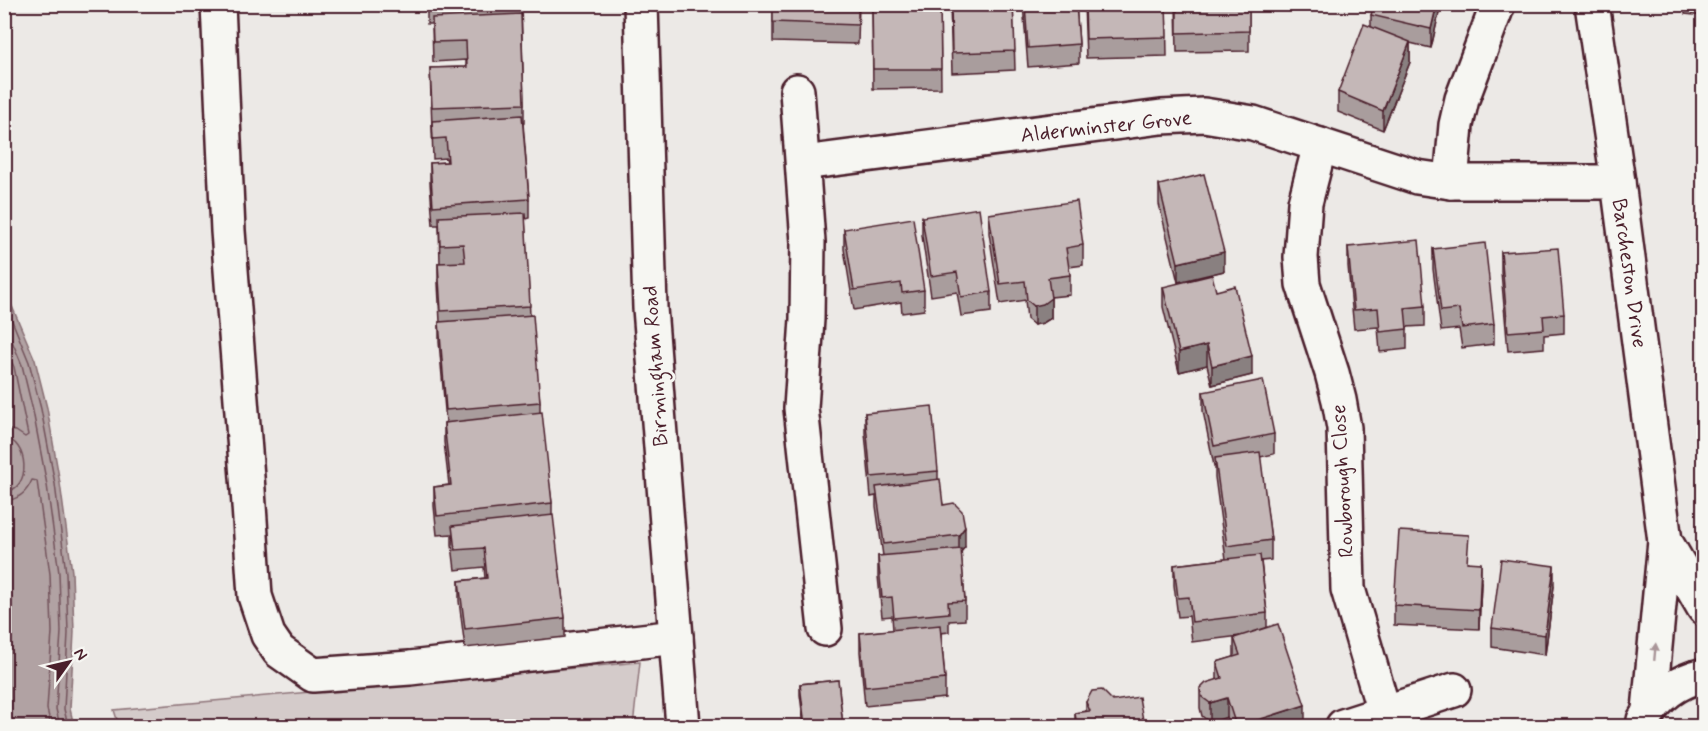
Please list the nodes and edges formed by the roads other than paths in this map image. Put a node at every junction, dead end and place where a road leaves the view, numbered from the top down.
1 (218, 4) edge
2 (641, 4) edge
3 (1498, 4) edge
4 (1592, 4) edge
5 (797, 91) dead end
6 (1320, 146) junction
7 (803, 163) junction
8 (1451, 182) junction
9 (1618, 182) junction
10 (1665, 541) junction
11 (1704, 608) edge
12 (825, 628) dead end
13 (676, 637) junction
14 (1704, 675) edge
15 (1454, 690) dead end
16 (1384, 712) junction
17 (1645, 718) edge
18 (683, 726) edge
19 (1343, 726) edge

1 - 13 main road
2 - 13 main road, Birmingham Road
3 - 8 main road
4 - 9 main road, Barcheston Drive
5 - 7 main road
6 - 7 main road, Alderminster Grove
6 - 8 main road, Alderminster Grove
6 - 16 main road, Rowborough Close
7 - 12 main road
8 - 9 main road, Alderminster Grove
9 - 10 main road, Barcheston Drive
10 - 11 main road, Barcheston Drive
17 -> 10 main road, Barcheston Drive
13 - 18 main road, Birmingham Road
14 - 17 main road
15 - 16 main road
16 - 19 main road

